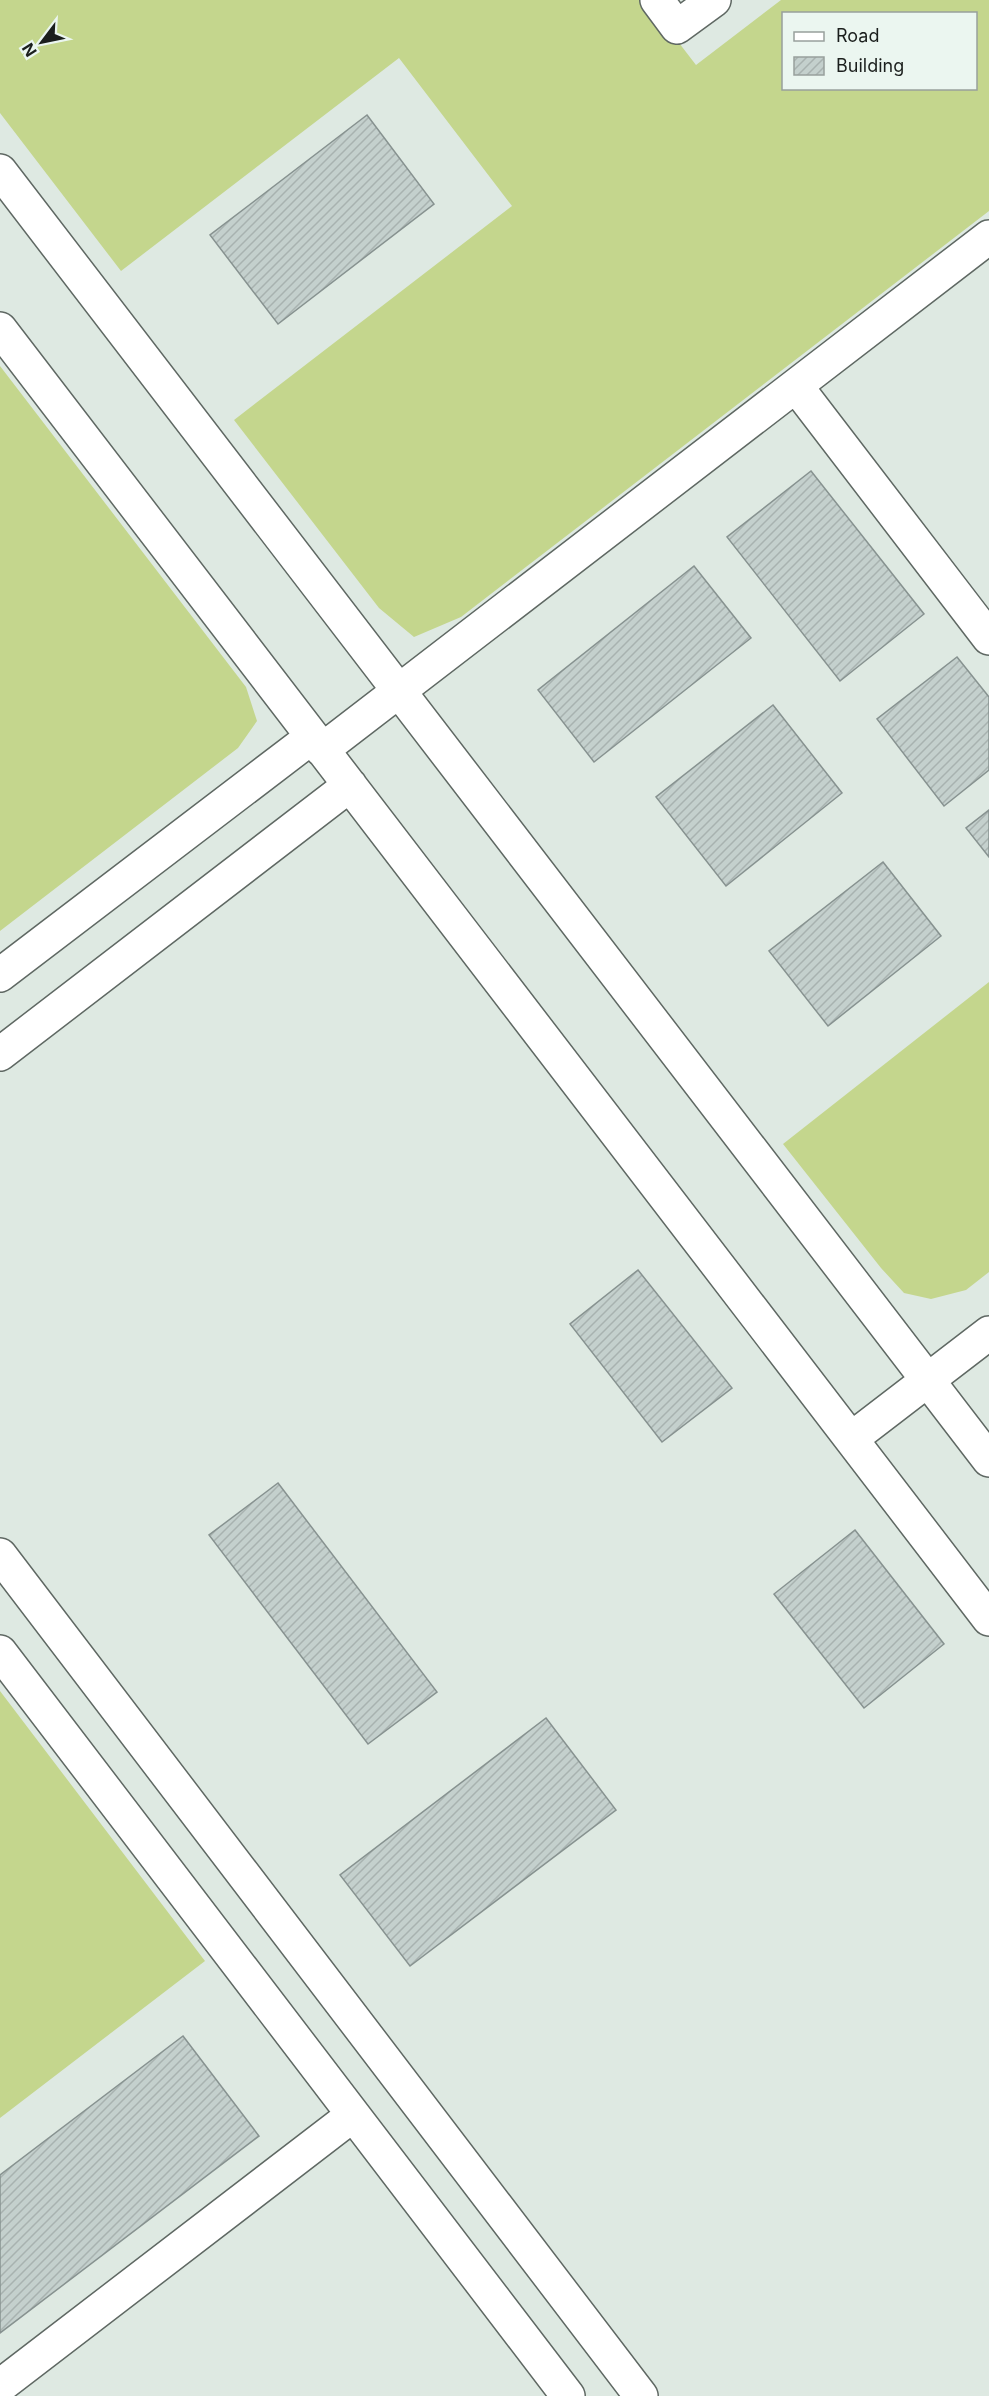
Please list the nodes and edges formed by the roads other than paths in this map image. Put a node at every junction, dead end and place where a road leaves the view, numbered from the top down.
1 (657, 0) edge
2 (714, 0) edge
3 (0, 171) edge
4 (989, 237) edge
5 (0, 329) edge
6 (796, 386) junction
7 (989, 638) edge
8 (399, 691) junction
9 (317, 743) junction
10 (350, 785) junction
11 (0, 975) edge
12 (0, 1054) edge
13 (989, 1333) edge
14 (928, 1380) junction
15 (851, 1439) junction
16 (989, 1460) edge
17 (0, 1555) edge
18 (989, 1619) edge
19 (0, 1652) edge
20 (353, 2115) junction
21 (0, 2386) edge
22 (568, 2396) edge
23 (641, 2396) edge

1 - 2 street
3 - 8 street
4 - 6 street
5 - 9 street
6 - 7 street
6 - 8 street
8 - 9 street
8 - 14 street
9 - 10 street
9 - 11 street
10 - 12 street
10 - 15 street
13 - 14 street
14 - 15 street
14 - 16 street
15 - 18 street
17 - 23 street
19 - 20 street
20 - 21 street
20 - 22 street

